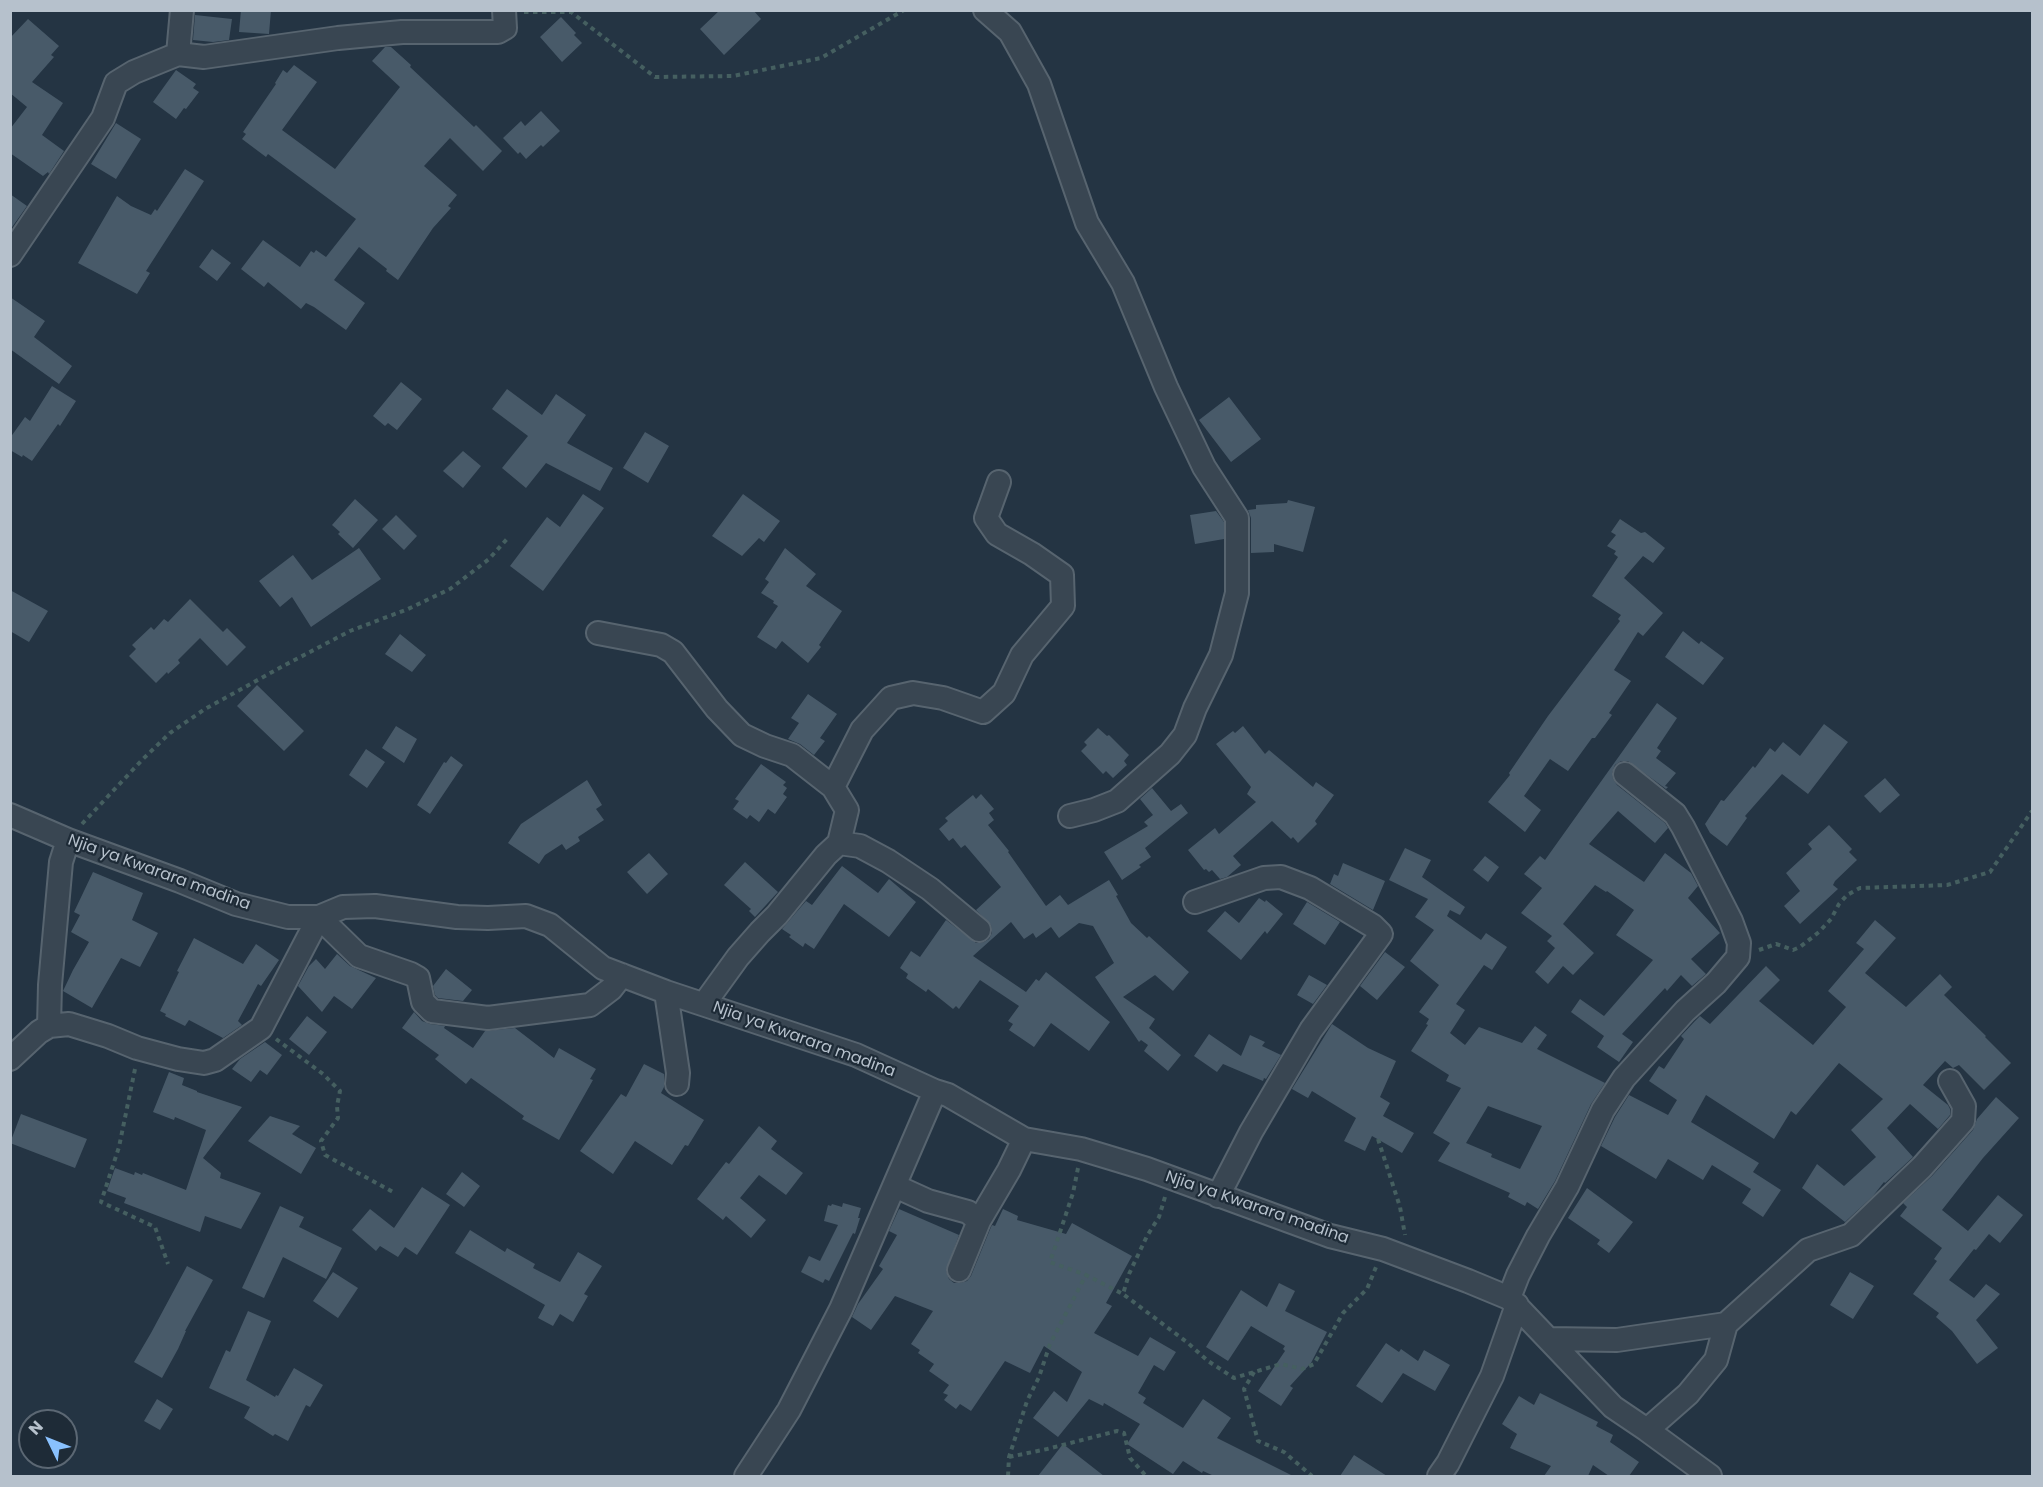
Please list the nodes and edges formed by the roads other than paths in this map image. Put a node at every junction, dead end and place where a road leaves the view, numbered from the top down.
1 (182, 10) edge
2 (985, 10) edge
3 (505, 11) edge
4 (178, 54) junction
5 (10, 255) edge
6 (999, 482) dead end
7 (598, 633) dead end
8 (1625, 774) dead end
9 (833, 787) junction
10 (10, 814) edge
11 (1070, 816) dead end
12 (68, 840) junction
13 (839, 843) junction
14 (1195, 902) dead end
15 (319, 917) junction
16 (979, 930) dead end
17 (622, 975) junction
18 (666, 992) junction
19 (704, 1004) junction
20 (49, 1026) junction
21 (10, 1059) edge
22 (1950, 1081) dead end
23 (677, 1084) dead end
24 (935, 1091) junction
25 (1024, 1139) junction
26 (895, 1186) junction
27 (1218, 1196) junction
28 (979, 1221) junction
29 (959, 1270) dead end
30 (1513, 1302) junction
31 (1726, 1324) junction
32 (1549, 1339) junction
33 (1647, 1430) junction
34 (746, 1476) edge
35 (1439, 1476) edge
36 (1708, 1476) edge

1 - 4 street
2 - 11 street
3 - 4 street
4 - 5 street
6 - 9 street
7 - 9 street
8 - 30 street
9 - 13 street
10 - 12 street, Njia ya Kwarara madina
12 - 15 street, Njia ya Kwarara madina
12 - 20 street
13 - 16 street
13 - 19 street
14 - 27 street
15 - 17 street, Njia ya Kwarara madina
15 - 17 street
15 - 20 street
17 - 18 street, Njia ya Kwarara madina
18 - 19 street, Njia ya Kwarara madina
18 - 23 street
19 - 24 street, Njia ya Kwarara madina
20 - 21 street
22 - 31 street
24 - 25 street, Njia ya Kwarara madina
24 - 26 street
25 - 27 street, Njia ya Kwarara madina
25 - 28 street
26 - 28 street
26 - 34 street
27 - 30 street, Njia ya Kwarara madina
28 - 29 street
30 - 32 street, Njia ya Kwarara madina
30 - 35 street
31 - 32 street
31 - 33 street
32 - 33 street, Njia ya Kwarara madina
33 - 36 street, Njia ya Kwarara madina

